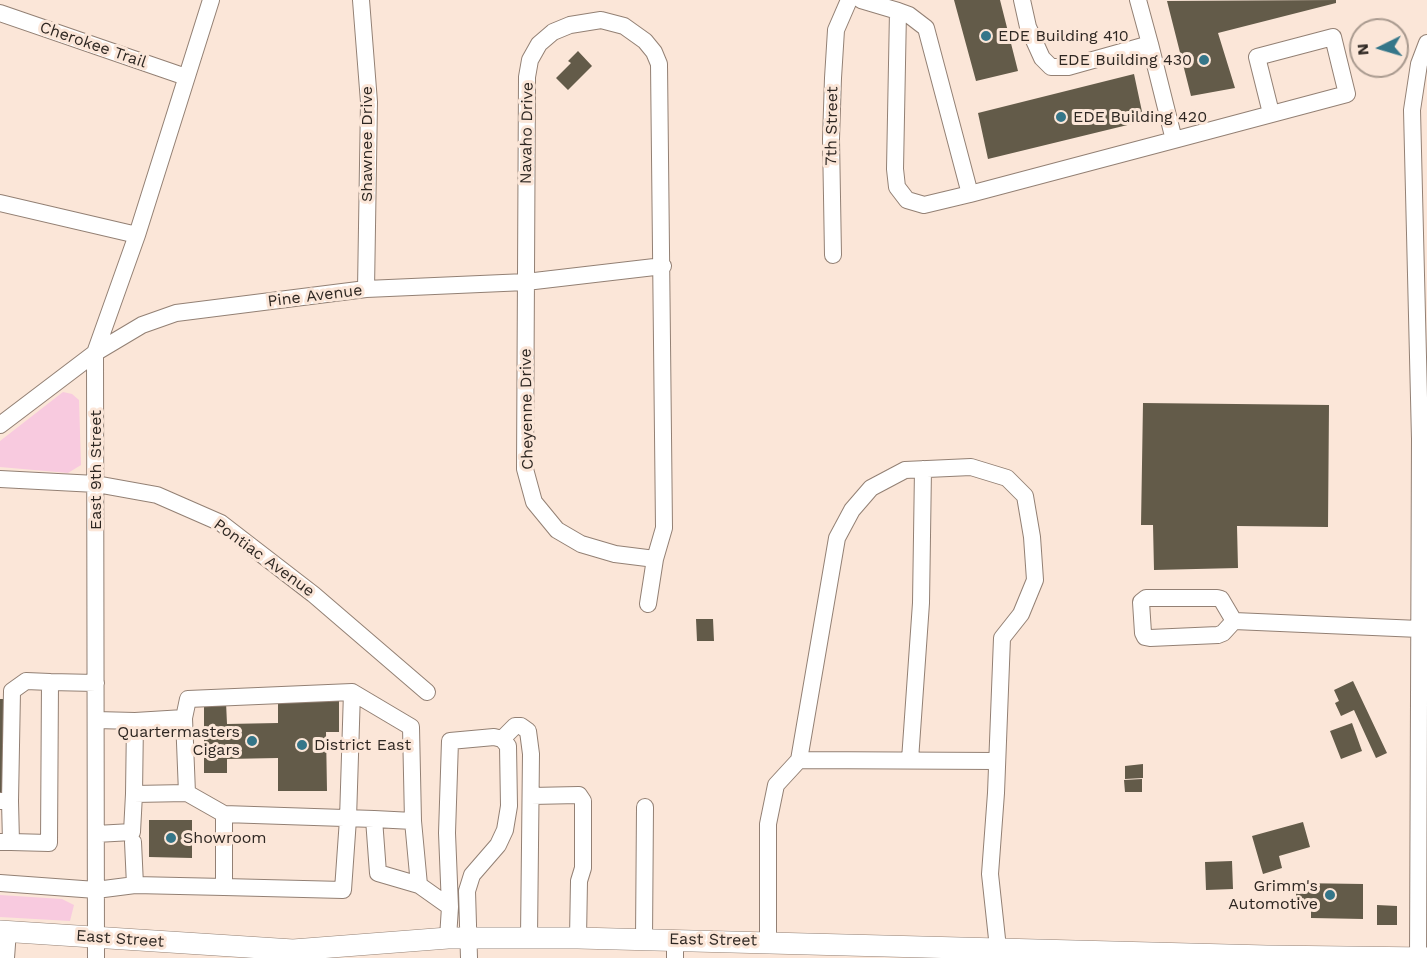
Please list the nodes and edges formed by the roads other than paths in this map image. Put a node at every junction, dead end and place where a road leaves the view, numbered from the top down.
1 (211, 0) edge
2 (361, 0) edge
3 (849, 0) edge
4 (861, 0) edge
5 (1023, 0) edge
6 (1138, 0) edge
7 (898, 11) junction
8 (0, 13) edge
9 (1427, 43) edge
10 (1150, 44) junction
11 (186, 77) junction
12 (1271, 113) junction
13 (1174, 140) junction
14 (1420, 177) edge
15 (970, 194) junction
16 (0, 203) edge
17 (137, 235) junction
18 (832, 255) dead end
19 (663, 266) junction
20 (526, 282) junction
21 (366, 289) junction
22 (95, 353) junction
23 (0, 424) edge
24 (923, 469) junction
25 (0, 479) edge
26 (96, 483) junction
27 (655, 559) junction
28 (648, 604) dead end
29 (1234, 621) junction
30 (1419, 629) junction
31 (0, 681) edge
32 (26, 681) junction
33 (50, 682) junction
34 (96, 683) junction
35 (352, 692) junction
36 (427, 692) dead end
37 (184, 718) junction
38 (96, 720) junction
39 (135, 720) junction
40 (502, 739) junction
41 (799, 760) junction
42 (910, 760) junction
43 (997, 761) junction
44 (187, 793) junction
45 (134, 794) junction
46 (531, 796) junction
47 (5, 801) edge
48 (645, 807) dead end
49 (224, 814) junction
50 (348, 819) junction
51 (374, 819) junction
52 (412, 821) junction
53 (96, 834) junction
54 (5, 842) edge
55 (133, 842) dead end
56 (1423, 866) edge
57 (0, 883) edge
58 (135, 885) junction
59 (419, 885) junction
60 (224, 887) junction
61 (96, 890) junction
62 (450, 907) junction
63 (4, 931) edge
64 (96, 937) junction
65 (529, 937) junction
66 (448, 938) junction
67 (578, 938) junction
68 (644, 939) junction
69 (768, 941) junction
70 (469, 948) edge
71 (998, 948) junction
72 (675, 949) edge
73 (835, 951) edge
74 (970, 953) edge
75 (1118, 955) edge
76 (1276, 957) edge
77 (6, 958) edge
78 (96, 958) edge
79 (1418, 958) edge
80 (1427, 958) edge

1 - 11 street, East 9th Street
2 - 21 street, Shawnee Drive
3 - 18 street, 7th Street
4 - 7 street
5 - 10 street
6 - 10 street
7 - 15 street
7 - 15 street
8 - 11 street, Cherokee Trail
9 - 14 street
10 - 13 street
11 - 17 street, East 9th Street
12 - 12 street
12 - 13 street
13 - 15 street
14 - 30 street
16 - 17 street
17 - 22 street, East 9th Street
19 - 20 street, Pine Avenue
19 - 20 street, Navaho Drive
19 - 27 street
20 - 21 street, Pine Avenue
20 - 27 street, Cheyenne Drive
21 - 22 street, Pine Avenue
22 - 23 street, Pine Avenue
22 - 26 street, East 9th Street
24 - 41 street
24 - 42 street
24 - 43 street
25 - 26 street, Pontiac Avenue
26 - 34 street, East 9th Street
26 - 36 street, Pontiac Avenue
27 - 28 street
29 - 29 street
29 - 30 street
30 - 56 street
31 - 32 street
32 - 33 street
32 - 47 street
33 - 34 street
33 - 54 street
34 - 38 street, East 9th Street
35 - 37 street
35 - 50 street
35 - 52 street
37 - 39 street
37 - 44 street
38 - 39 street
38 - 53 street, East 9th Street
39 - 45 street
40 - 46 street
40 - 62 street
40 - 70 street
41 - 42 street
41 - 69 street
42 - 43 street
43 - 71 street
44 - 45 street
44 - 49 street
45 - 53 street
46 - 65 street
46 - 67 street
47 - 54 street
48 - 68 street
49 - 50 street
49 - 60 street
50 - 51 street
50 - 60 street
51 - 52 street
51 - 59 street
52 - 59 street
53 - 61 street, East 9th Street
55 - 58 street
56 - 79 street
57 - 61 street
58 - 60 street
58 - 61 street
59 - 62 street
61 - 64 street, East 9th Street
62 - 66 street
63 - 64 main road, East Street
63 - 77 street
64 - 66 main road, East Street
64 - 78 street, East 9th Street
65 - 67 main road, East Street
65 - 70 main road, East Street
66 - 70 main road, East Street
67 - 68 main road, East Street
68 - 72 main road, East Street
69 - 72 main road, East Street
69 - 73 main road, East Street
71 - 74 main road, East Street
71 - 75 main road, East Street
73 - 74 main road, East Street
75 - 76 main road, East Street
76 - 79 main road, East Street
79 - 80 main road, East Street

